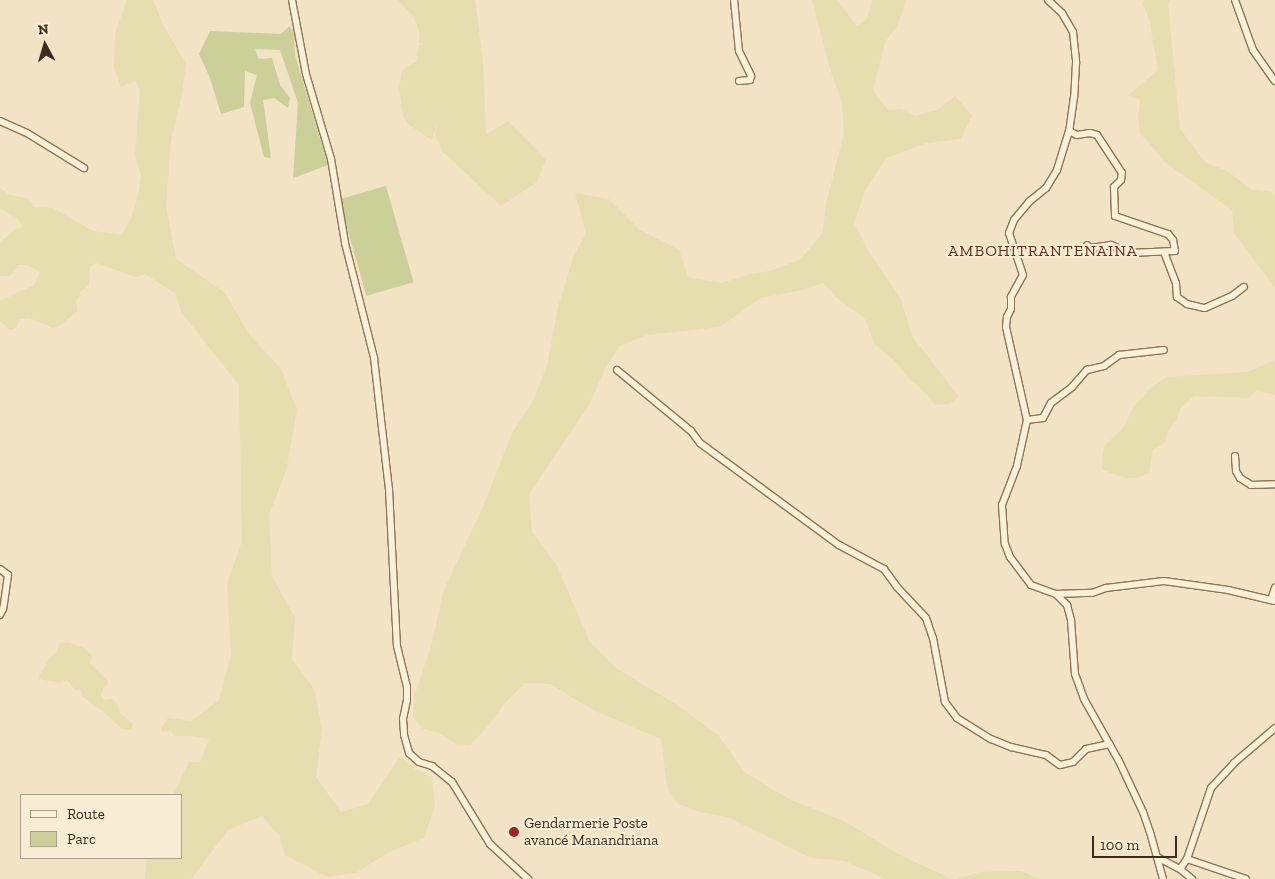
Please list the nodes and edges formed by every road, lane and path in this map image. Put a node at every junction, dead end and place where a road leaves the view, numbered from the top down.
1 (292, 0) edge
2 (734, 0) edge
3 (1048, 0) edge
4 (1234, 0) edge
5 (739, 81) dead end
6 (1275, 81) edge
7 (0, 120) edge
8 (1069, 131) junction
9 (84, 168) dead end
10 (1086, 246) dead end
11 (1164, 252) junction
12 (1244, 286) dead end
13 (1164, 350) dead end
14 (617, 370) dead end
15 (1026, 420) junction
16 (1235, 456) dead end
17 (1275, 484) edge
18 (0, 569) edge
19 (1275, 588) edge
20 (1056, 594) junction
21 (1273, 600) edge
22 (0, 615) edge
23 (1275, 728) edge
24 (1109, 744) junction
25 (1157, 857) junction
26 (1187, 859) junction
27 (1180, 869) junction
28 (528, 879) edge
29 (1162, 879) edge
30 (1192, 879) edge
31 (1246, 879) edge

1 - 28 street
2 - 5 street
3 - 8 street
4 - 6 street
7 - 9 street
8 - 11 street
8 - 15 street
10 - 11 street
11 - 12 street
13 - 15 street
14 - 24 street
15 - 20 street
16 - 17 street
18 - 22 street
19 - 21 street
20 - 21 street
20 - 24 street
23 - 26 street
24 - 25 street
25 - 27 street
25 - 29 street
26 - 27 street
26 - 31 street
27 - 30 street

